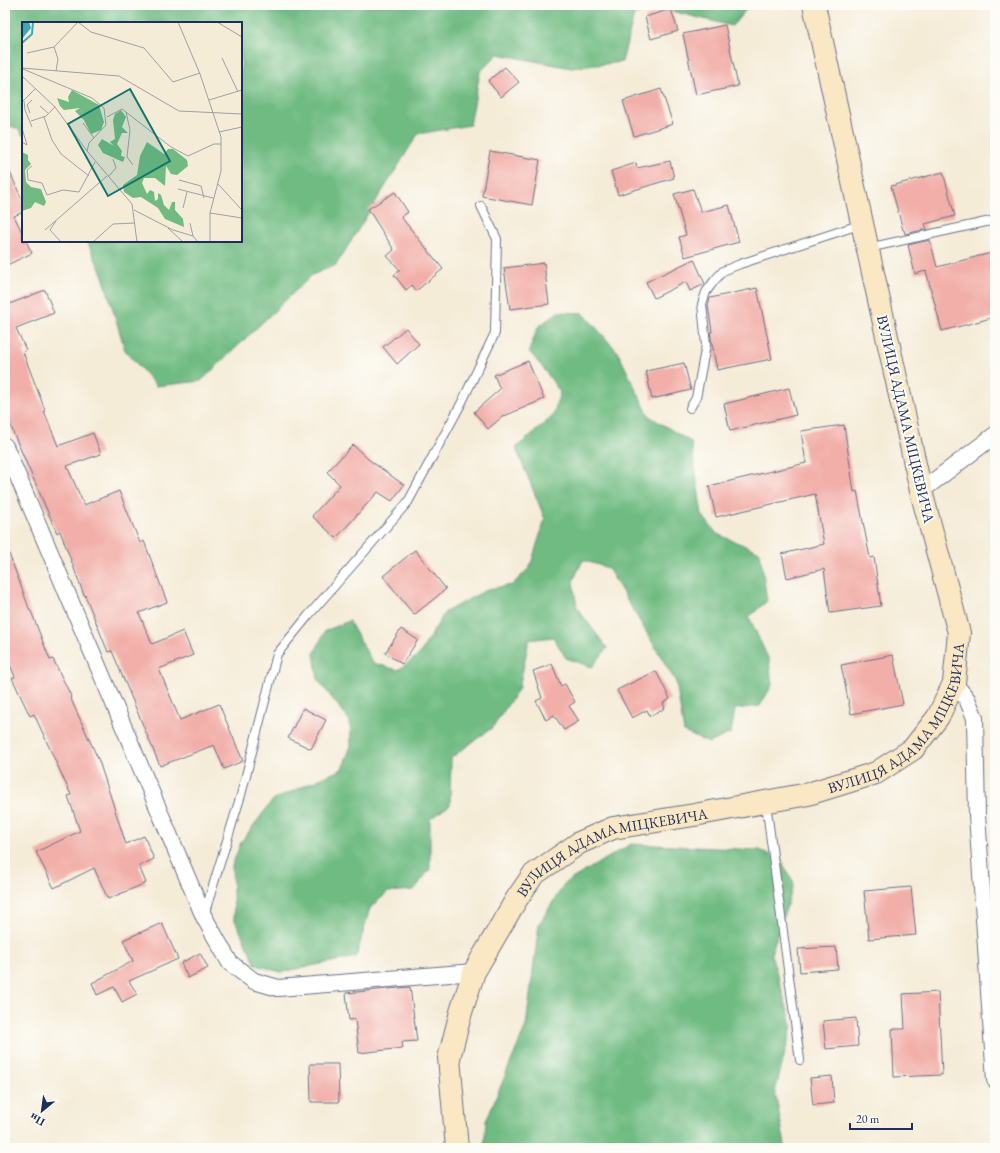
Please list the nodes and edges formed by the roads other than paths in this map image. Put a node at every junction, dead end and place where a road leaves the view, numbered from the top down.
1 (814, 5) edge
2 (481, 206) dead end
3 (995, 220) edge
4 (862, 224) junction
5 (868, 248) junction
6 (690, 408) dead end
7 (995, 435) edge
8 (5, 446) edge
9 (921, 492) junction
10 (954, 683) junction
11 (766, 802) junction
12 (204, 918) junction
13 (474, 972) junction
14 (800, 1060) dead end
15 (995, 1080) edge
16 (457, 1148) edge

1 - 4 street, ВУЛИЦЯ АДАМА МІЦКЕВИЧА
2 - 12 lane
3 - 5 lane
4 - 5 street, ВУЛИЦЯ АДАМА МІЦКЕВИЧА
4 - 6 lane
5 - 9 street, ВУЛИЦЯ АДАМА МІЦКЕВИЧА
7 - 9 street
8 - 12 street
9 - 10 street, ВУЛИЦЯ АДАМА МІЦКЕВИЧА
10 - 11 street, ВУЛИЦЯ АДАМА МІЦКЕВИЧА
10 - 15 street
11 - 13 street, ВУЛИЦЯ АДАМА МІЦКЕВИЧА
11 - 14 lane
12 - 13 street
13 - 16 street, ВУЛИЦЯ АДАМА МІЦКЕВИЧА

